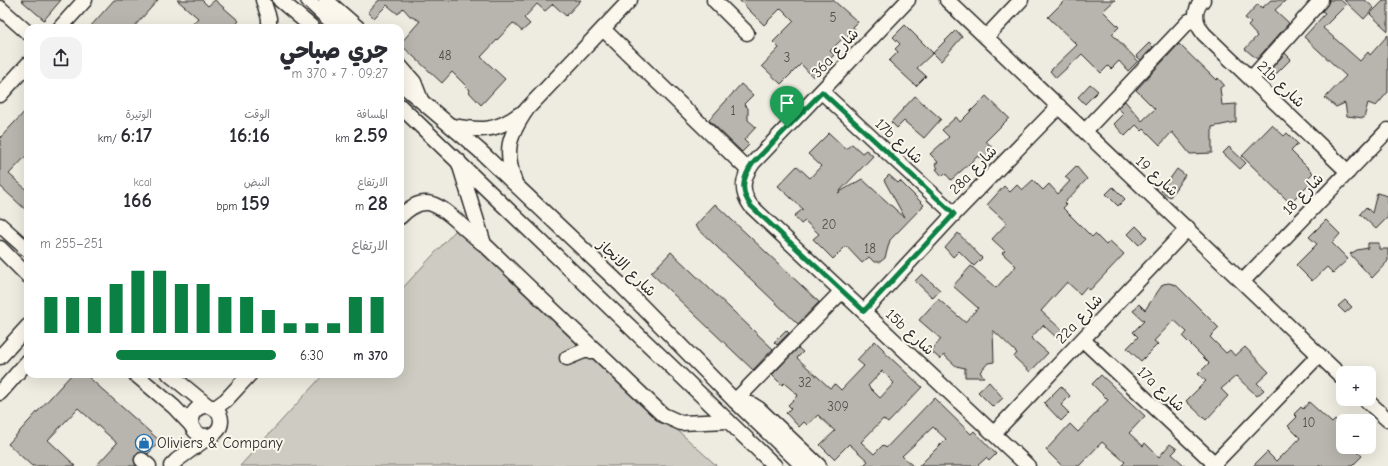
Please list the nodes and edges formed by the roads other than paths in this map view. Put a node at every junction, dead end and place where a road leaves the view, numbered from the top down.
1 (85, 0) edge
2 (263, 0) edge
3 (280, 0) edge
4 (630, 0) edge
5 (714, 0) edge
6 (908, 0) edge
7 (947, 0) edge
8 (1021, 0) edge
9 (1203, 0) edge
10 (1321, 0) edge
11 (317, 3) edge
12 (0, 8) edge
13 (1196, 18) junction
14 (67, 24) edge
15 (269, 24) edge
16 (303, 24) edge
17 (306, 24) edge
18 (331, 24) edge
19 (351, 24) edge
20 (24, 29) edge
21 (603, 29) junction
22 (747, 33) dead end
23 (986, 37) junction
24 (24, 71) edge
25 (404, 71) edge
26 (1251, 79) junction
27 (404, 86) edge
28 (822, 92) junction
29 (0, 95) edge
30 (422, 102) junction
31 (1059, 106) junction
32 (527, 109) junction
33 (404, 110) edge
34 (452, 126) junction
35 (1388, 130) edge
36 (1085, 131) junction
37 (458, 160) junction
38 (748, 170) junction
39 (1348, 172) junction
40 (515, 184) junction
41 (743, 184) joint
42 (404, 213) edge
43 (954, 214) junction
44 (0, 225) edge
45 (1188, 228) junction
46 (484, 244) junction
47 (24, 246) edge
48 (0, 248) edge
49 (24, 272) edge
50 (1243, 281) junction
51 (842, 291) junction
52 (864, 311) junction
53 (24, 330) edge
54 (574, 330) junction
55 (1084, 340) junction
56 (596, 351) junction
57 (1319, 355) junction
58 (0, 357) edge
59 (24, 366) edge
60 (1336, 371) edge
61 (140, 378) edge
62 (175, 378) edge
63 (246, 378) edge
64 (0, 393) edge
65 (735, 401) junction
66 (1373, 406) edge
67 (217, 407) junction
68 (1388, 420) edge
69 (728, 421) junction
70 (192, 427) junction
71 (994, 432) junction
72 (210, 436) junction
73 (753, 446) junction
74 (174, 463) edge
75 (1213, 465) edge
76 (767, 466) edge
77 (775, 466) edge
78 (803, 466) edge
79 (820, 466) edge
80 (1028, 466) edge

1 - 14 street
2 - 15 street
3 - 16 street
4 - 21 street
5 - 22 street
6 - 28 street, 36a شارع
7 - 23 street, شارع 19
8 - 23 street
9 - 13 street
10 - 26 street
11 - 17 street
11 - 18 street
11 - 19 street
12 - 20 street
13 - 26 street, 21b شارع
13 - 36 street
21 - 32 street
21 - 38 street
23 - 31 street, شارع 19
24 - 29 street
25 - 30 street, شارع الانجاز
26 - 39 street, 21b شارع
27 - 30 street, شارع الانجاز
28 - 38 street, 36a شارع
28 - 43 street, 17b شارع
30 - 34 street, شارع الانجاز
31 - 36 street, شارع 19
31 - 43 street, 28a شارع
32 - 34 street
32 - 40 street
33 - 37 street
34 - 40 street, شارع الانجاز
35 - 39 street, شارع 18
36 - 45 street, شارع 19
37 - 46 street
37 - 69 street
38 - 41 street, 36a شارع
39 - 50 street, شارع 18
40 - 65 street, شارع الانجاز
41 - 51 street, 15b شارع
42 - 46 street
43 - 52 street, 28a شارع
44 - 47 street
45 - 50 street, شارع 19
45 - 55 street, 22a شارع
46 - 54 street
48 - 49 street
50 - 57 street, شارع 19
51 - 52 street, 15b شارع
51 - 65 street
52 - 71 street, 15b شارع
53 - 58 street
54 - 56 street
54 - 56 street
55 - 71 street, 22a شارع
55 - 75 street, 17a شارع
56 - 69 street
57 - 60 street, شارع 19
57 - 75 street
59 - 64 street
61 - 70 street
62 - 67 street
63 - 67 street
65 - 78 street, شارع الانجاز
65 - 79 street
66 - 68 street
67 - 70 street
67 - 72 street
69 - 73 street
70 - 72 street
70 - 74 street
71 - 80 street, 15b شارع
72 - 74 street
73 - 76 street
73 - 77 street

